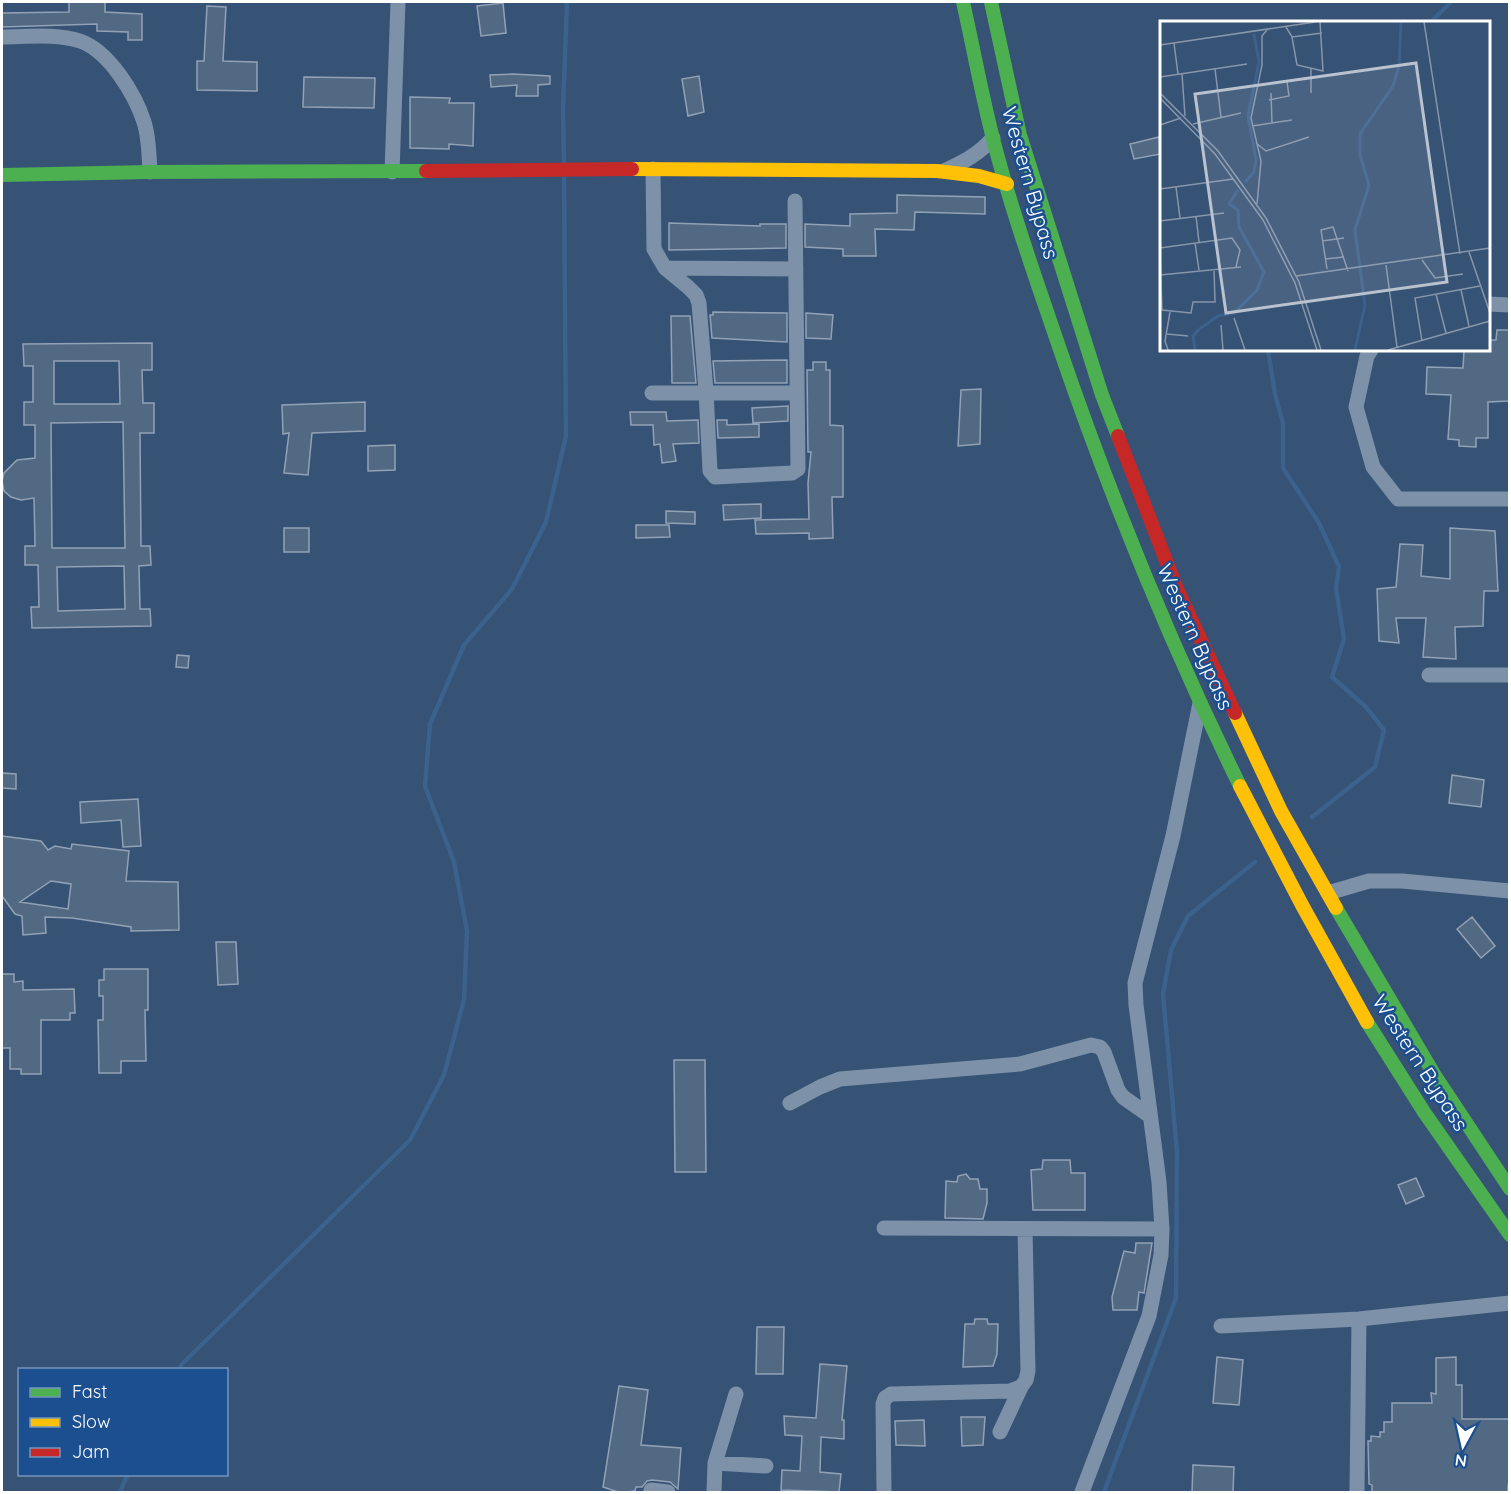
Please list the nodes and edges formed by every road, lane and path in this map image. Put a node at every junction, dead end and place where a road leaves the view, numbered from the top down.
1 (398, 2) edge
2 (963, 2) edge
3 (991, 2) edge
4 (2, 37) edge
5 (993, 138) junction
6 (653, 169) junction
7 (944, 171) junction
8 (150, 172) junction
9 (392, 172) junction
10 (2, 176) edge
11 (1006, 183) junction
12 (795, 201) dead end
13 (665, 268) junction
14 (796, 269) junction
15 (1490, 304) edge
16 (1509, 305) edge
17 (1370, 351) edge
18 (706, 391) junction
19 (652, 393) dead end
20 (797, 393) junction
21 (1509, 499) edge
22 (1429, 675) dead end
23 (1509, 675) edge
24 (1200, 703) junction
25 (1509, 891) edge
26 (1328, 893) junction
27 (790, 1103) dead end
28 (1150, 1116) junction
29 (1509, 1189) edge
30 (884, 1228) dead end
31 (1025, 1229) junction
32 (1162, 1229) junction
33 (1509, 1235) edge
34 (1509, 1303) edge
35 (1359, 1319) junction
36 (1221, 1326) dead end
37 (1021, 1387) junction
38 (736, 1394) dead end
39 (1000, 1432) dead end
40 (715, 1463) junction
41 (766, 1466) dead end
42 (651, 1490) dead end
43 (668, 1492) edge
44 (714, 1492) edge
45 (884, 1492) edge
46 (1082, 1492) edge
47 (1357, 1492) edge

1 - 9 street
2 - 5 main road, Western Bypass
3 - 26 main road, Western Bypass
4 - 8 street
5 - 7 street
5 - 11 main road, Western Bypass
6 - 7 main road
6 - 9 main road
6 - 13 street
7 - 11 main road
8 - 9 main road
8 - 10 main road
11 - 24 main road, Western Bypass
12 - 14 street
13 - 14 street
13 - 18 street
14 - 20 street
15 - 16 street
17 - 21 street
18 - 19 street
18 - 20 street
18 - 20 street
22 - 23 street
24 - 28 street
24 - 33 main road, Western Bypass
25 - 26 street
26 - 29 main road, Western Bypass
27 - 28 street
28 - 32 street
30 - 31 street
31 - 32 street
31 - 37 street
32 - 46 street
34 - 35 street
35 - 36 street
35 - 47 street
37 - 39 street
37 - 45 street
38 - 40 street
40 - 41 street
40 - 44 street
42 - 43 street

